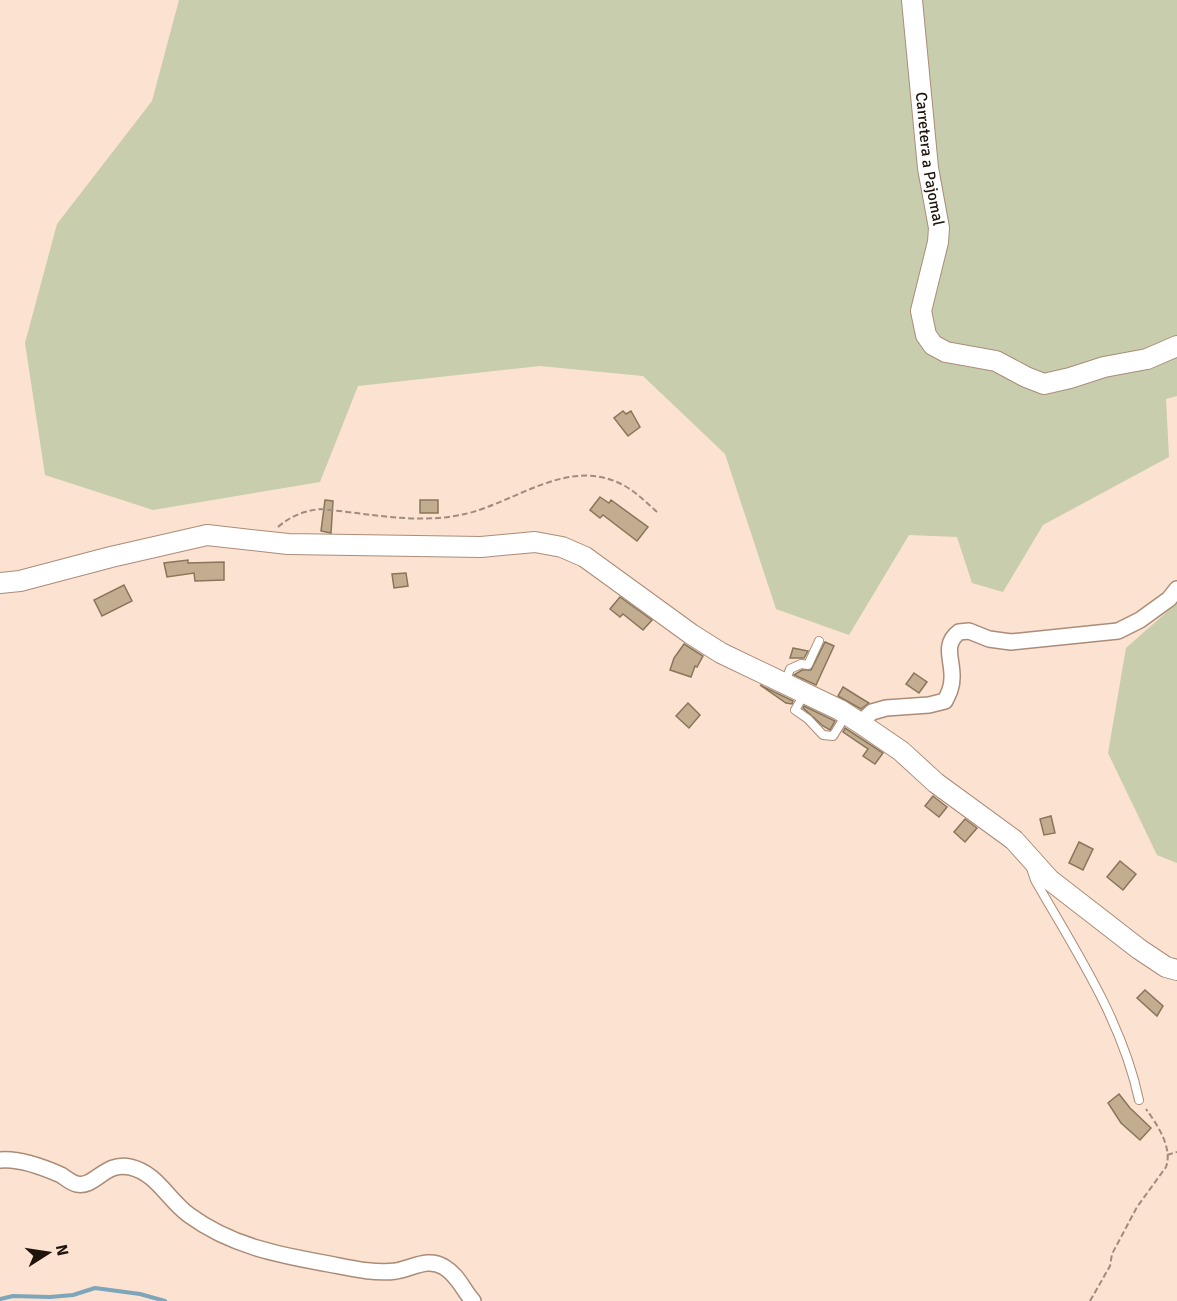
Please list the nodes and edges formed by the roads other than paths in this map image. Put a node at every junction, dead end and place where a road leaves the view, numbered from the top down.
1 (912, 0) edge
2 (1177, 346) edge
3 (0, 583) edge
4 (1177, 589) edge
5 (819, 641) dead end
6 (785, 684) junction
7 (804, 694) junction
8 (853, 718) junction
9 (1029, 855) junction
10 (1177, 970) edge
11 (1139, 1100) road end
12 (0, 1160) edge
13 (473, 1301) edge

1 - 2 street, Carretera a Pajomal
3 - 6 street
4 - 8 street
5 - 6 lane
6 - 7 street
7 - 8 street
7 - 8 lane
8 - 9 street
9 - 10 street
9 - 11 lane
12 - 13 street

